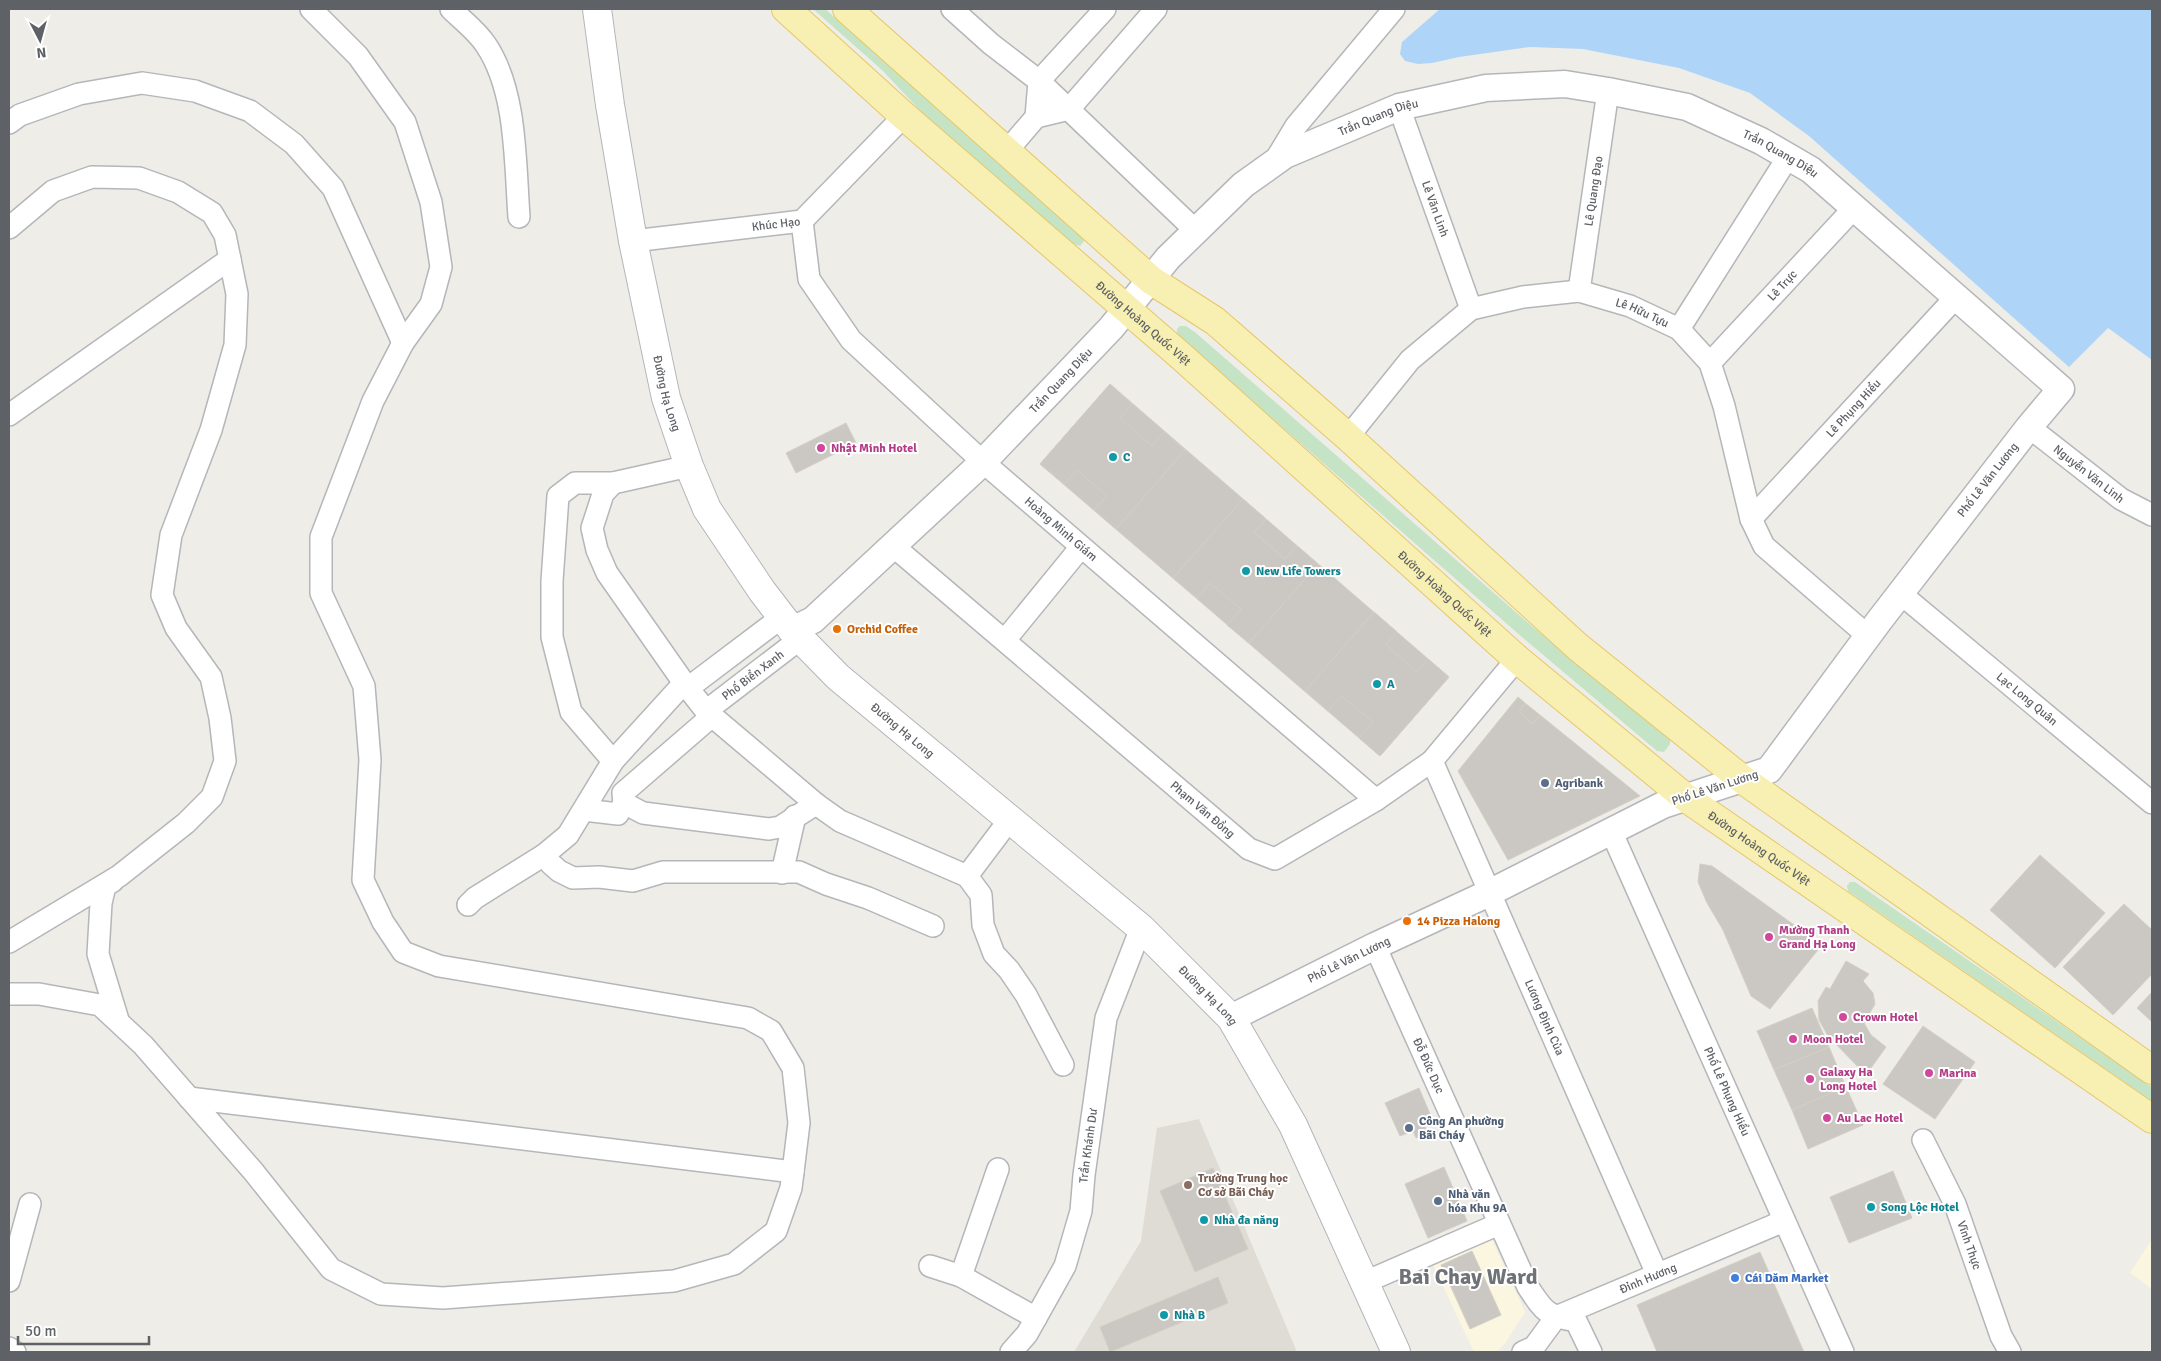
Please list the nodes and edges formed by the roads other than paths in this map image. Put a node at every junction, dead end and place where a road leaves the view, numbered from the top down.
1 (312, 9) edge
2 (451, 9) edge
3 (597, 9) edge
4 (786, 9) edge
5 (847, 9) edge
6 (952, 9) edge
7 (1105, 9) edge
8 (1156, 9) edge
9 (1394, 9) edge
10 (1039, 81) junction
11 (1608, 91) junction
12 (1398, 107) junction
13 (1069, 109) junction
14 (904, 116) junction
15 (1036, 117) junction
16 (9, 123) edge
17 (1006, 152) junction
18 (1788, 157) junction
19 (1273, 164) junction
20 (1854, 207) junction
21 (519, 217) dead end
22 (802, 221) junction
23 (9, 228) edge
24 (1195, 230) junction
25 (633, 242) junction
26 (230, 259) junction
27 (1151, 280) junction
28 (1579, 291) junction
29 (1956, 297) junction
30 (1126, 309) junction
31 (1472, 309) junction
32 (1679, 329) junction
33 (403, 343) junction
34 (1710, 363) junction
35 (2061, 389) joint
36 (9, 415) edge
37 (2029, 427) junction
38 (1348, 437) junction
39 (983, 462) junction
40 (689, 466) junction
41 (613, 483) junction
42 (2152, 515) edge
43 (1751, 519) junction
44 (892, 545) junction
45 (1081, 546) junction
46 (1901, 594) junction
47 (791, 629) junction
48 (1868, 636) junction
49 (1005, 640) junction
50 (1517, 659) junction
51 (686, 686) junction
52 (709, 714) junction
53 (619, 754) junction
54 (1432, 761) junction
55 (649, 771) junction
56 (1742, 779) junction
57 (1686, 798) junction
58 (1376, 800) junction
59 (624, 803) junction
60 (2152, 803) edge
61 (816, 804) junction
62 (584, 810) junction
63 (795, 816) junction
64 (1010, 819) junction
65 (1610, 831) junction
66 (544, 855) junction
67 (782, 873) junction
68 (119, 876) junction
69 (967, 876) junction
70 (1488, 893) junction
71 (468, 905) dead end
72 (933, 926) dead end
73 (1141, 928) junction
74 (9, 942) edge
75 (1375, 946) junction
76 (9, 994) edge
77 (1231, 1018) junction
78 (119, 1023) junction
79 (1063, 1065) dead end
80 (2152, 1070) edge
81 (189, 1098) junction
82 (2152, 1119) edge
83 (1923, 1140) dead end
84 (998, 1169) dead end
85 (793, 1172) junction
86 (30, 1204) dead end
87 (1784, 1220) junction
88 (1499, 1224) junction
89 (930, 1266) dead end
90 (1657, 1274) junction
91 (961, 1276) junction
92 (9, 1281) edge
93 (1363, 1283) junction
94 (1556, 1317) junction
95 (1036, 1318) junction
96 (9, 1348) edge
97 (15, 1352) edge
98 (1012, 1352) edge
99 (1396, 1352) edge
100 (1523, 1352) edge
101 (1591, 1352) edge
102 (1844, 1352) edge
103 (2010, 1352) edge

1 - 33 street
2 - 21 street
3 - 25 main road, Đường Hạ Long
4 - 14 main road, Đường Hoàng Quốc Việt
5 - 17 main road
6 - 10 street
7 - 10 street
8 - 13 street
9 - 19 street
10 - 13 street
10 - 15 street
11 - 12 street, Trần Quang Diệu
11 - 18 street, Trần Quang Diệu
11 - 28 street, Lê Quang Đạo
12 - 19 street, Trần Quang Diệu
12 - 31 street, Lê Văn Linh
13 - 15 street
13 - 24 street
14 - 22 street, Khúc Hạo
14 - 30 main road, Đường Hoàng Quốc Việt
15 - 17 street
16 - 33 street
17 - 27 main road
18 - 20 street, Trần Quang Diệu
18 - 32 street
19 - 24 street, Trần Quang Diệu
20 - 29 street, Trần Quang Diệu
20 - 34 street, Lê Trực
22 - 25 street, Khúc Hạo
22 - 39 street, Hoàng Minh Giám
23 - 26 street
24 - 27 street, Trần Quang Diệu
25 - 40 main road, Đường Hạ Long
26 - 36 street
26 - 68 street
27 - 30 street, Trần Quang Diệu
27 - 38 main road
28 - 31 street, Lê Hữu Tựu
28 - 32 street, Lê Hữu Tựu
29 - 35 street, Trần Quang Diệu
29 - 43 street, Lê Phụng Hiểu
30 - 39 street, Trần Quang Diệu
30 - 50 main road, Đường Hoàng Quốc Việt
31 - 38 street, Lê Hữu Tựu
32 - 34 street, Lê Hữu Tựu
33 - 85 street
34 - 43 street, Lê Hữu Tựu
35 - 37 street, Phố Lê Văn Lương
37 - 42 street, Nguyễn Văn Linh
37 - 46 street, Phố Lê Văn Lương
38 - 56 main road
39 - 44 street, Trần Quang Diệu
39 - 45 street, Hoàng Minh Giám
40 - 41 street
40 - 47 main road, Đường Hạ Long
41 - 51 street
41 - 53 street
43 - 48 street, Lê Hữu Tựu
44 - 47 street, Trần Quang Diệu
44 - 49 street, Phạm Văn Đồng
45 - 49 street
45 - 58 street, Hoàng Minh Giám
46 - 48 street, Phố Lê Văn Lương
46 - 60 street, Lạc Long Quân
47 - 51 street
47 - 52 street, Phố Biển Xanh
47 - 64 main road, Đường Hạ Long
48 - 56 street, Phố Lê Văn Lương
49 - 58 street, Phạm Văn Đồng
50 - 54 street, Phạm Văn Đồng
50 - 57 main road, Đường Hoàng Quốc Việt
51 - 52 street
51 - 53 street
52 - 55 street, Phố Biển Xanh
52 - 61 street
53 - 55 street
53 - 62 street
54 - 58 street, Phạm Văn Đồng
54 - 70 street, Lương Định Của
55 - 59 street, Phố Biển Xanh
56 - 57 street, Phố Lê Văn Lương
56 - 80 main road
57 - 65 street, Phố Lê Văn Lương
57 - 82 main road, Đường Hoàng Quốc Việt
59 - 62 street
59 - 63 street
61 - 63 street
61 - 69 street
62 - 66 street
63 - 67 street
64 - 69 street
64 - 73 main road, Đường Hạ Long
65 - 70 street, Phố Lê Văn Lương
65 - 87 street, Phố Lê Phụng Hiểu
66 - 67 street
66 - 71 street
67 - 72 street
68 - 74 street
68 - 78 street
69 - 79 street
70 - 75 street, Phố Lê Văn Lương
70 - 90 street, Lương Định Của
73 - 77 main road, Đường Hạ Long
73 - 95 street, Trần Khánh Dư
75 - 77 street, Phố Lê Văn Lương
75 - 88 street, Đỗ Đức Dục
76 - 78 street
77 - 93 main road, Đường Hạ Long
78 - 81 street
81 - 85 street
81 - 85 street
83 - 103 street, Vĩnh Thực
84 - 91 street
86 - 92 street
87 - 90 street, Đỉnh Hương
87 - 102 street, Phố Lê Phụng Hiểu
88 - 93 street
88 - 94 street, Đỗ Đức Dục
89 - 91 street
90 - 94 street, Đỉnh Hương
91 - 95 street
93 - 99 main road, Đường Hạ Long
94 - 100 street
94 - 101 street, Đỗ Đức Dục
95 - 98 street, Trần Khánh Dư
96 - 97 street

